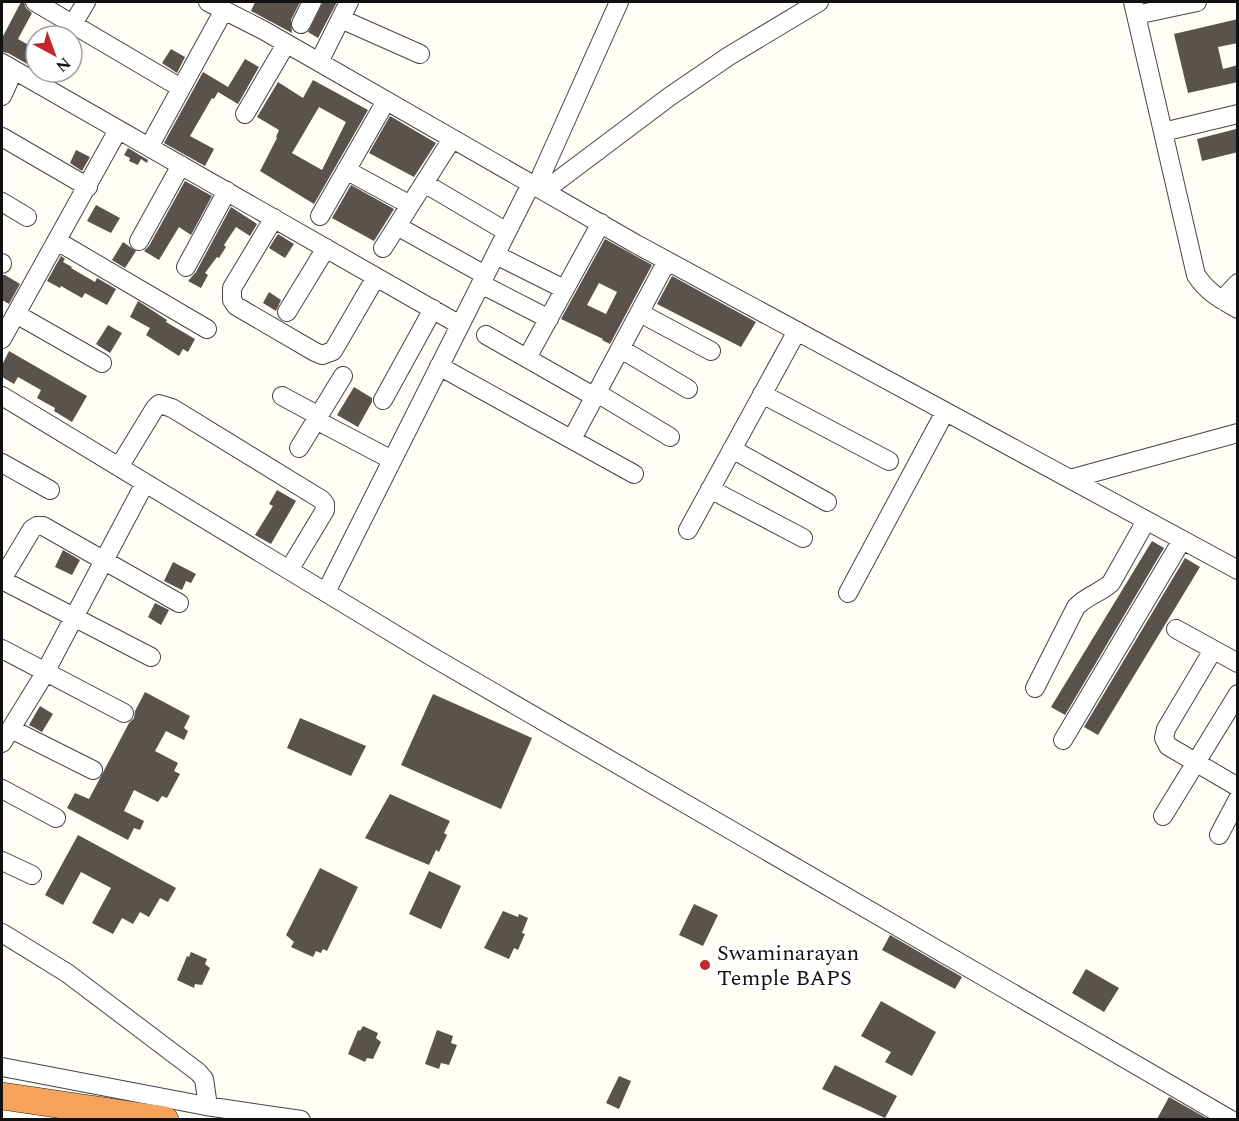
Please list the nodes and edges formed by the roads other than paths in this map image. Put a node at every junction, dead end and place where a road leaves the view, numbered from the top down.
1 (35, 2) edge
2 (86, 2) edge
3 (312, 2) edge
4 (349, 2) edge
5 (619, 2) edge
6 (819, 2) edge
7 (1197, 2) edge
8 (229, 8) edge
9 (1135, 8) edge
10 (341, 18) junction
11 (73, 24) joint
12 (301, 24) dead end
13 (84, 31) edge
14 (286, 44) junction
15 (420, 54) dead end
16 (319, 62) junction
17 (8, 67) edge
18 (181, 88) junction
19 (2, 96) edge
20 (386, 101) junction
21 (245, 114) dead end
22 (1238, 114) edge
23 (118, 130) junction
24 (1163, 132) junction
25 (2, 137) edge
26 (452, 139) junction
27 (149, 147) junction
28 (181, 165) junction
29 (346, 170) junction
30 (424, 183) junction
31 (88, 187) junction
32 (537, 187) junction
33 (227, 191) junction
34 (2, 202) edge
35 (410, 205) junction
36 (320, 216) dead end
37 (27, 218) dead end
38 (274, 218) junction
39 (601, 223) junction
40 (397, 226) junction
41 (507, 232) junction
42 (57, 241) junction
43 (139, 241) dead end
44 (326, 248) junction
45 (383, 248) dead end
46 (496, 255) junction
47 (668, 261) junction
48 (186, 267) dead end
49 (376, 277) junction
50 (483, 280) junction
51 (1238, 283) edge
52 (564, 289) junction
53 (1230, 304) edge
54 (433, 309) junction
55 (287, 312) dead end
56 (640, 313) junction
57 (16, 314) junction
58 (549, 319) junction
59 (460, 325) junction
60 (207, 329) dead end
61 (797, 331) junction
62 (486, 335) dead end
63 (2, 339) edge
64 (621, 349) junction
65 (711, 351) dead end
66 (527, 358) junction
67 (102, 363) dead end
68 (440, 366) junction
69 (343, 376) dead end
70 (688, 389) dead end
71 (762, 394) junction
72 (596, 395) junction
73 (2, 396) edge
74 (282, 396) dead end
75 (383, 400) dead end
76 (945, 412) junction
77 (317, 418) junction
78 (1238, 433) edge
79 (670, 436) dead end
80 (572, 440) junction
81 (299, 448) dead end
82 (732, 449) junction
83 (392, 460) junction
84 (889, 461) dead end
85 (2, 463) edge
86 (119, 467) junction
87 (634, 474) dead end
88 (1070, 479) junction
89 (145, 483) junction
90 (710, 489) junction
91 (50, 490) dead end
92 (827, 502) dead end
93 (1146, 520) junction
94 (688, 530) dead end
95 (803, 538) dead end
96 (1182, 540) junction
97 (103, 561) junction
98 (289, 570) junction
99 (1238, 570) edge
100 (2, 576) edge
101 (326, 592) junction
102 (848, 593) dead end
103 (180, 603) dead end
104 (74, 617) junction
105 (1176, 629) dead end
106 (2, 649) edge
107 (1213, 650) junction
108 (1235, 656) edge
109 (151, 657) dead end
110 (45, 672) junction
111 (1035, 688) dead end
112 (1238, 694) edge
113 (124, 713) dead end
114 (5, 736) edge
115 (1063, 740) dead end
116 (1195, 763) junction
117 (93, 770) dead end
118 (1238, 787) edge
119 (2, 789) edge
120 (1238, 799) edge
121 (1163, 816) dead end
122 (56, 818) dead end
123 (1219, 835) dead end
124 (2, 861) edge
125 (33, 875) dead end
126 (2, 933) edge
127 (2, 1066) edge
128 (2, 1096) edge
129 (208, 1106) junction
130 (165, 1119) edge
131 (301, 1119) edge
132 (1232, 1119) edge

1 - 11 street
2 - 11 street
3 - 12 street
4 - 10 street
5 - 32 street
6 - 32 street
7 - 9 street
8 - 14 street
8 - 18 street
9 - 24 street
10 - 15 street
10 - 16 street
13 - 18 street
14 - 16 street
14 - 21 street
16 - 20 street
17 - 19 street
17 - 23 street
18 - 27 street
20 - 26 street
20 - 29 street
22 - 24 street
23 - 27 street
23 - 31 street
24 - 53 street
25 - 31 street
26 - 30 street
26 - 32 street
27 - 28 street
28 - 33 street
28 - 43 street
29 - 35 street
29 - 36 street
30 - 35 street
30 - 41 street
31 - 42 street
32 - 39 street
32 - 41 street
33 - 38 street
33 - 48 street
34 - 37 street
35 - 40 street
38 - 44 street
38 - 49 street
39 - 47 street
39 - 52 street
40 - 45 street
40 - 50 street
41 - 46 street
42 - 57 street
42 - 60 street
44 - 49 street
44 - 55 street
46 - 50 street
46 - 52 street
47 - 56 street
47 - 61 street
49 - 54 street
50 - 58 street
50 - 59 street
51 - 53 street
52 - 58 street
54 - 59 street
54 - 75 street
56 - 64 street
56 - 65 street
57 - 63 street
57 - 67 street
58 - 66 street
59 - 68 street
61 - 71 street
61 - 76 street
62 - 66 street
64 - 70 street
64 - 72 street
66 - 72 street
68 - 80 street
68 - 83 street
69 - 77 street
71 - 82 street
71 - 84 street
72 - 79 street
72 - 80 street
73 - 86 street
74 - 77 street
76 - 88 street
76 - 102 street
77 - 81 street
77 - 83 street
78 - 88 street
80 - 87 street
82 - 90 street
82 - 92 street
83 - 101 street
85 - 91 street
86 - 89 street
86 - 98 street
88 - 93 street
89 - 97 street
89 - 98 street
90 - 94 street
90 - 95 street
93 - 96 street
93 - 111 street
96 - 99 street
96 - 115 street
97 - 100 street
97 - 103 street
97 - 104 street
98 - 101 street
100 - 104 street
101 - 132 street
104 - 109 street
104 - 110 street
105 - 107 street
106 - 110 street
107 - 108 street
107 - 116 street
110 - 113 street
110 - 114 street
112 - 116 street
114 - 117 street
116 - 118 street
116 - 121 street
119 - 122 street
120 - 123 street
124 - 125 street
126 - 129 street
127 - 129 street
128 - 130 highway
129 - 131 street

